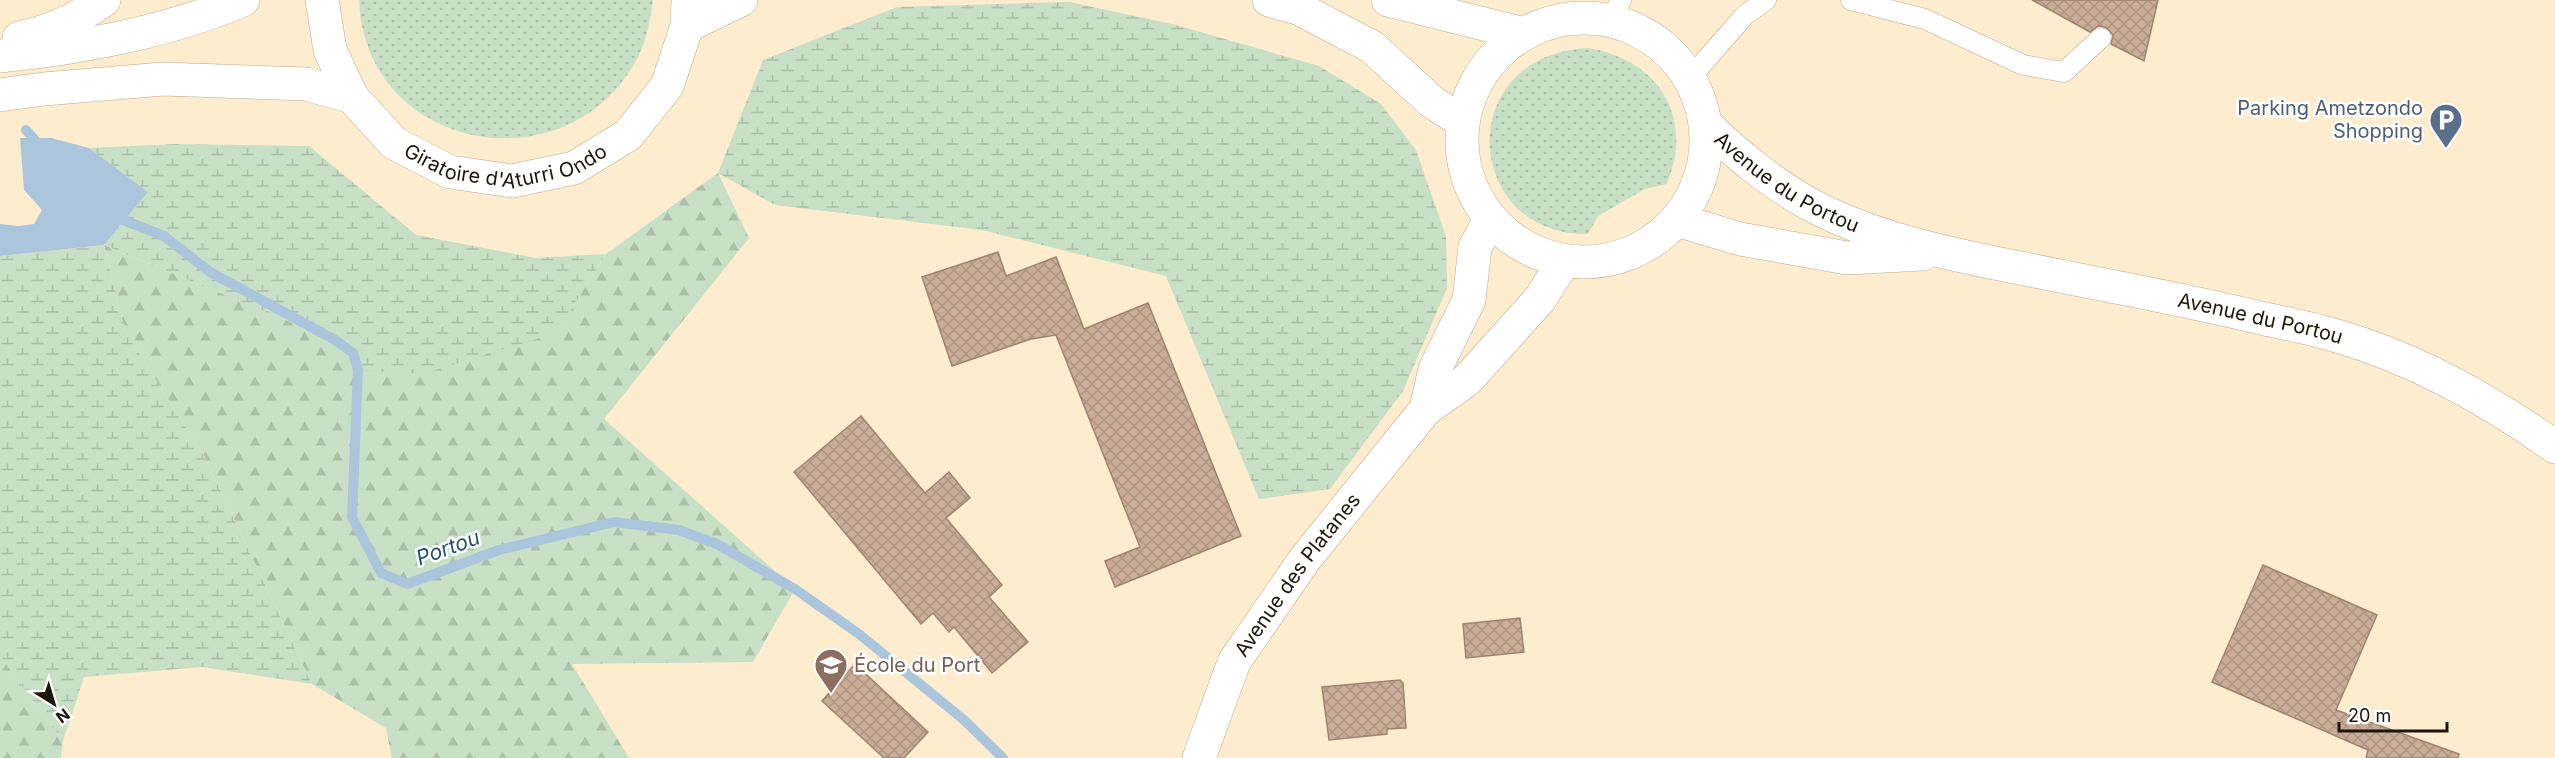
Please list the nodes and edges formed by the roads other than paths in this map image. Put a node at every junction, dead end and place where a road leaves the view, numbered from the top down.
1 (104, 0) edge
2 (243, 0) edge
3 (322, 0) edge
4 (741, 0) edge
5 (1269, 0) edge
6 (1388, 0) edge
7 (1766, 0) edge
8 (1851, 0) edge
9 (1616, 10) edge
10 (688, 13) edge
11 (1524, 34) junction
12 (2101, 38) dead end
13 (0, 42) edge
14 (0, 56) edge
15 (1690, 78) junction
16 (0, 95) edge
17 (351, 98) junction
18 (1463, 122) junction
19 (1706, 125) junction
20 (1491, 220) junction
21 (1677, 220) junction
22 (1942, 253) junction
23 (1564, 261) junction
24 (1426, 409) junction
25 (2555, 447) edge
26 (1199, 758) edge

1 - 13 main road
2 - 14 main road
3 - 17 main road, Giratoire d'Aturri Ondo
4 - 10 main road
5 - 18 main road
6 - 11 main road
7 - 15 lane
8 - 12 lane
9 - 11 main road
9 - 15 main road
10 - 17 main road, Giratoire d'Aturri Ondo
11 - 18 main road
15 - 19 main road
16 - 17 main road
18 - 20 main road
19 - 21 main road
19 - 22 main road, Avenue du Portou
20 - 23 main road
20 - 24 main road, Avenue des Platanes
21 - 22 main road, Avenue du Portou
21 - 23 main road
22 - 25 main road, Avenue du Portou
23 - 24 main road, Avenue des Platanes
24 - 26 main road, Avenue des Platanes

